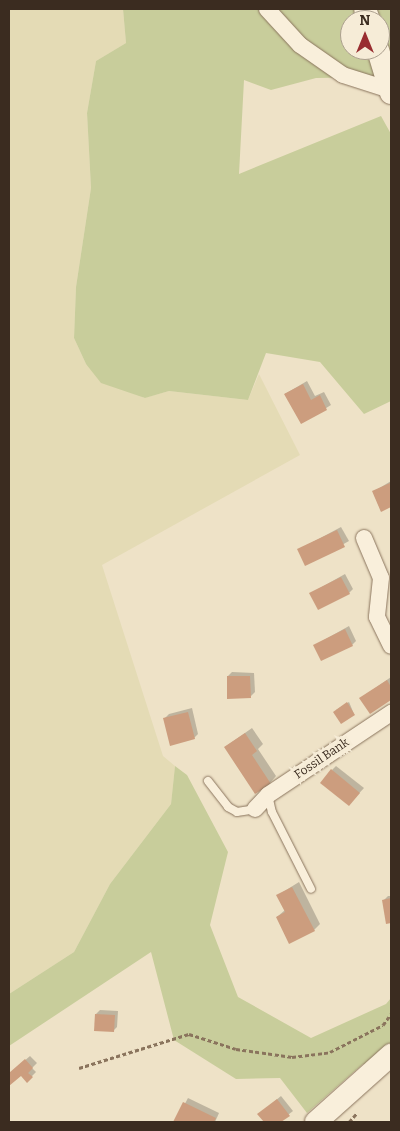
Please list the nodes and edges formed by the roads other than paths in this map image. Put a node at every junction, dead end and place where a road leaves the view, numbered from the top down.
1 (267, 9) edge
2 (381, 60) edge
3 (391, 92) edge
4 (364, 538) dead end
5 (391, 646) edge
6 (391, 713) edge
7 (208, 781) dead end
8 (268, 795) junction
9 (255, 809) joint
10 (310, 890) dead end
11 (391, 1055) edge
12 (316, 1122) edge

1 - 3 street
2 - 3 main road
4 - 5 street
6 - 8 street, Fossil Bank
7 - 9 lane
8 - 9 street, Fossil Bank
8 - 10 lane
11 - 12 main road

